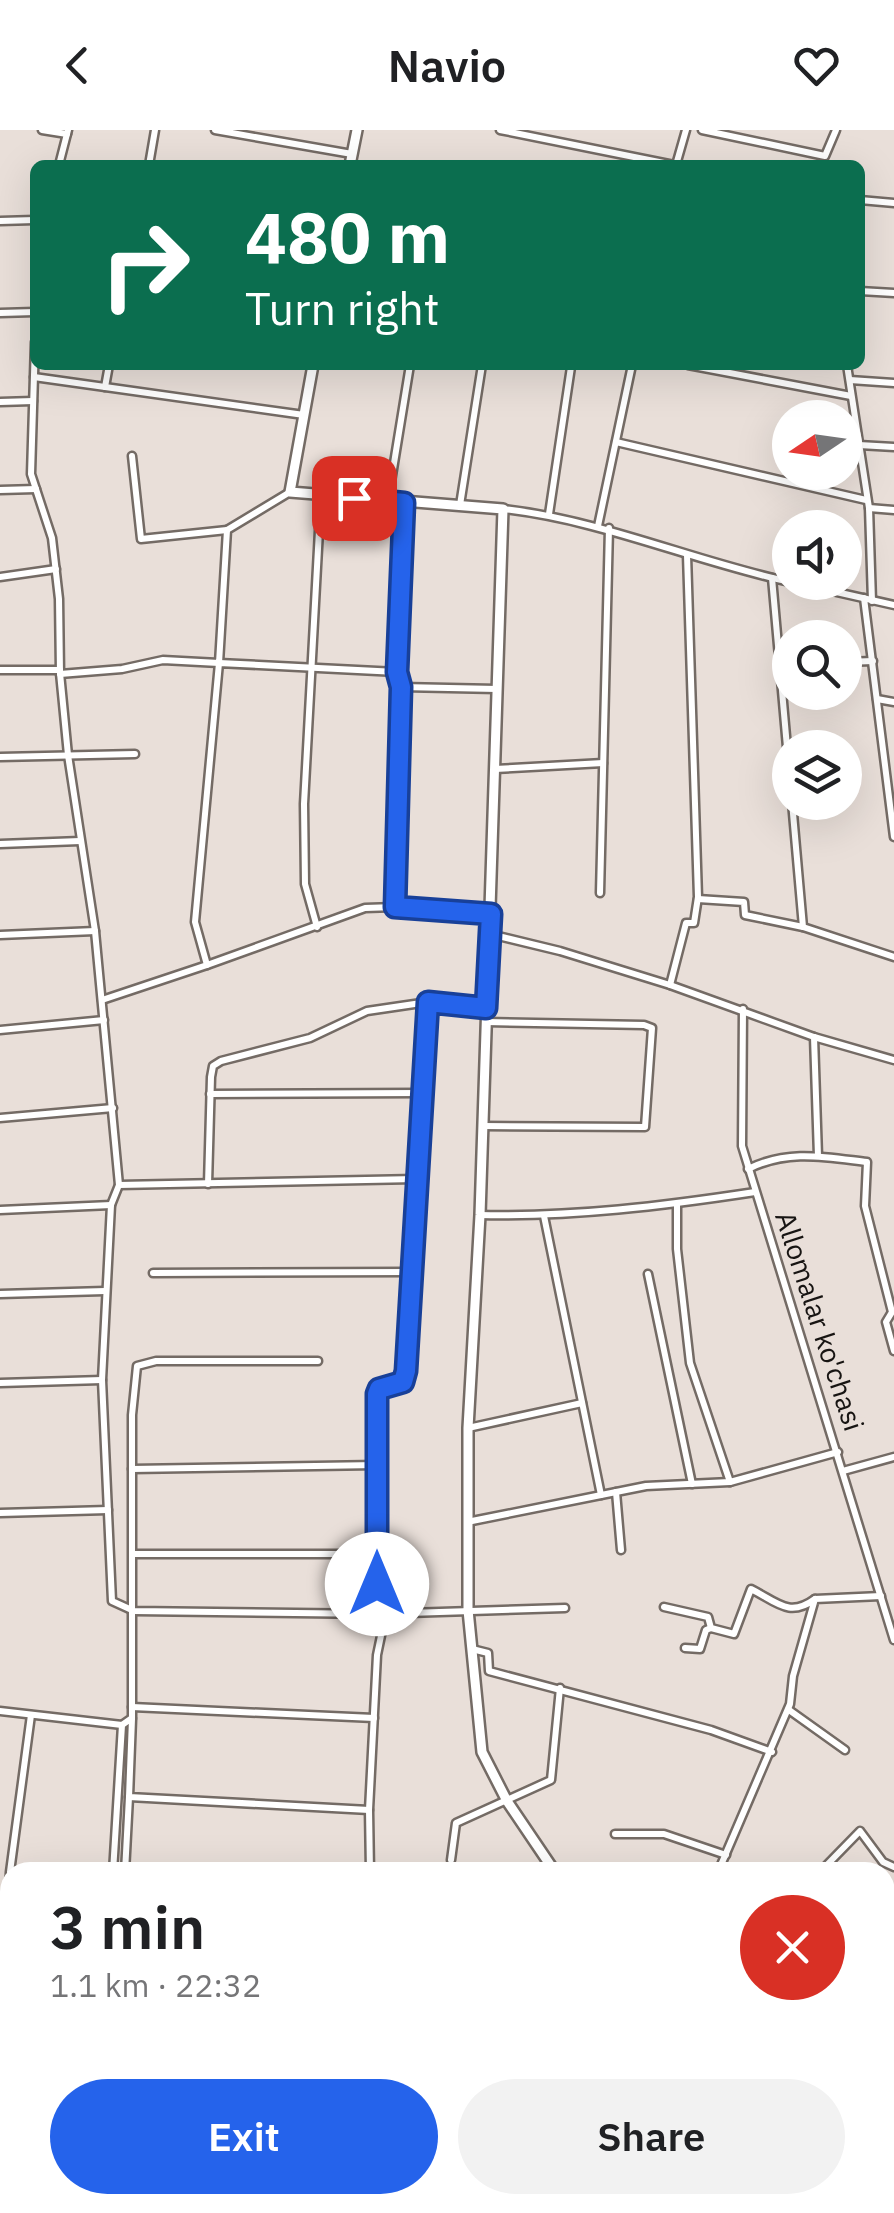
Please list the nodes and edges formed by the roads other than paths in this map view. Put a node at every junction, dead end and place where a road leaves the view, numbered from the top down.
1 (42, 130) edge
2 (155, 130) edge
3 (215, 130) edge
4 (357, 130) edge
5 (500, 130) edge
6 (686, 130) edge
7 (702, 130) edge
8 (836, 130) edge
9 (68, 132) edge
10 (351, 159) edge
11 (60, 160) edge
12 (150, 160) edge
13 (650, 160) edge
14 (677, 160) edge
15 (865, 200) edge
16 (894, 203) edge
17 (30, 220) edge
18 (0, 222) edge
19 (865, 290) edge
20 (894, 292) edge
21 (0, 312) edge
22 (30, 312) edge
23 (34, 370) edge
24 (108, 370) edge
25 (312, 370) edge
26 (409, 370) edge
27 (481, 370) edge
28 (571, 370) edge
29 (631, 370) edge
30 (714, 370) edge
31 (848, 370) edge
32 (34, 376) junction
33 (850, 380) junction
34 (894, 383) edge
35 (105, 386) junction
36 (852, 396) junction
37 (853, 400) edge
38 (33, 401) junction
39 (0, 402) edge
40 (304, 414) junction
41 (616, 442) junction
42 (862, 444) edge
43 (894, 447) edge
44 (132, 456) dead end
45 (862, 464) edge
46 (36, 489) junction
47 (0, 490) edge
48 (290, 492) junction
49 (321, 494) junction
50 (388, 502) junction
51 (404, 503) junction
52 (868, 504) junction
53 (459, 506) junction
54 (503, 509) junction
55 (894, 510) edge
56 (549, 514) junction
57 (598, 526) junction
58 (609, 528) junction
59 (227, 530) junction
60 (687, 555) junction
61 (56, 569) junction
62 (0, 577) edge
63 (772, 578) edge
64 (862, 598) edge
65 (868, 599) junction
66 (894, 605) edge
67 (862, 661) edge
68 (873, 661) junction
69 (219, 663) junction
70 (311, 667) junction
71 (0, 670) edge
72 (60, 670) junction
73 (397, 672) junction
74 (401, 687) junction
75 (497, 690) junction
76 (877, 699) junction
77 (894, 702) edge
78 (136, 754) dead end
79 (68, 755) junction
80 (0, 757) edge
81 (603, 763) junction
82 (495, 768) junction
83 (794, 820) edge
84 (894, 837) edge
85 (80, 841) junction
86 (0, 844) edge
87 (600, 893) dead end
88 (698, 899) junction
89 (395, 907) junction
90 (491, 914) junction
91 (317, 926) junction
92 (804, 928) junction
93 (95, 931) junction
94 (490, 934) junction
95 (0, 935) edge
96 (894, 957) edge
97 (208, 965) junction
98 (670, 984) junction
99 (102, 1000) junction
100 (428, 1002) junction
101 (486, 1008) junction
102 (743, 1010) junction
103 (104, 1020) junction
104 (486, 1022) junction
105 (0, 1030) edge
106 (814, 1037) junction
107 (894, 1060) edge
108 (422, 1092) junction
109 (210, 1094) junction
110 (113, 1108) junction
111 (0, 1118) edge
112 (483, 1126) junction
113 (818, 1156) junction
114 (748, 1169) junction
115 (416, 1179) junction
116 (208, 1184) junction
117 (118, 1185) junction
118 (755, 1192) junction
119 (677, 1204) junction
120 (111, 1205) junction
121 (0, 1210) edge
122 (480, 1215) junction
123 (544, 1216) junction
124 (410, 1272) junction
125 (154, 1273) dead end
126 (648, 1274) dead end
127 (105, 1291) junction
128 (0, 1294) edge
129 (894, 1352) edge
130 (318, 1361) dead end
131 (102, 1380) junction
132 (0, 1383) edge
133 (582, 1403) junction
134 (468, 1428) junction
135 (838, 1452) junction
136 (894, 1456) edge
137 (377, 1466) junction
138 (132, 1469) junction
139 (843, 1471) junction
140 (730, 1482) junction
141 (692, 1484) junction
142 (616, 1492) junction
143 (601, 1496) junction
144 (108, 1510) junction
145 (0, 1512) edge
146 (466, 1522) junction
147 (621, 1550) dead end
148 (133, 1554) junction
149 (377, 1554) junction
150 (881, 1596) junction
151 (816, 1599) junction
152 (664, 1607) dead end
153 (565, 1608) dead end
154 (468, 1610) junction
155 (134, 1611) junction
156 (398, 1613) junction
157 (377, 1614) junction
158 (711, 1628) junction
159 (894, 1640) edge
160 (470, 1648) junction
161 (685, 1648) dead end
162 (560, 1688) junction
163 (132, 1707) junction
164 (788, 1709) junction
165 (0, 1712) edge
166 (31, 1715) junction
167 (132, 1718) junction
168 (374, 1718) junction
169 (122, 1725) junction
170 (845, 1750) dead end
171 (772, 1752) junction
172 (129, 1797) junction
173 (507, 1801) junction
174 (369, 1810) junction
175 (614, 1834) dead end
176 (726, 1854) junction
177 (451, 1860) dead end
178 (11, 1862) edge
179 (113, 1862) edge
180 (126, 1862) edge
181 (370, 1862) edge
182 (547, 1862) edge
183 (722, 1862) edge
184 (830, 1862) edge
185 (883, 1862) edge

1 - 9 street
2 - 12 street
3 - 10 street
4 - 10 street
5 - 13 street
6 - 14 street
7 - 8 street
9 - 11 street
15 - 16 street
17 - 18 street
19 - 20 street
21 - 22 street
23 - 32 street
24 - 35 street
25 - 40 street
26 - 50 street
27 - 53 street
28 - 56 street
29 - 41 street
30 - 36 street
31 - 33 street
32 - 35 street
32 - 38 street
33 - 34 street
33 - 36 street
35 - 40 street
36 - 37 street
38 - 39 street
38 - 46 street
40 - 48 street
41 - 52 street
41 - 57 street
42 - 43 street
44 - 59 street
45 - 52 street
46 - 47 street
46 - 61 street
48 - 49 street
48 - 59 street
49 - 50 street
49 - 70 street
50 - 51 street
51 - 53 street
51 - 73 street
52 - 55 street
52 - 65 street
53 - 54 street
54 - 56 street
54 - 75 street
56 - 57 street
57 - 58 street
58 - 60 street
58 - 81 street
59 - 69 street
60 - 63 street
60 - 88 street
61 - 62 street
61 - 72 street
64 - 65 street
65 - 66 street
65 - 68 street
67 - 68 street
68 - 76 street
69 - 70 street
69 - 72 street
69 - 97 street
70 - 73 street
70 - 91 street
71 - 72 street
72 - 79 street
73 - 74 street
74 - 75 street
74 - 89 street
75 - 82 street
76 - 77 street
76 - 84 street
78 - 79 street
79 - 80 street
79 - 85 street
81 - 82 street
81 - 87 street
82 - 90 street
83 - 92 street
85 - 86 street
85 - 93 street
88 - 92 street
88 - 98 street
89 - 90 street
89 - 91 street
90 - 94 street
91 - 97 street
92 - 96 street
93 - 95 street
93 - 99 street
94 - 98 street
94 - 101 street
97 - 99 street
98 - 102 street
99 - 103 street
100 - 101 street
100 - 108 street
100 - 109 street
101 - 104 street
102 - 106 street
102 - 114 street, Allomalar ko'chasi
103 - 105 street
103 - 110 street
104 - 112 street
104 - 112 street
106 - 107 street
106 - 113 street
108 - 109 street
108 - 115 street
109 - 116 street
110 - 111 street
110 - 117 street
112 - 122 street
113 - 114 street
113 - 129 street
114 - 118 street, Allomalar ko'chasi
115 - 116 street
115 - 124 street
116 - 117 street
117 - 120 street
118 - 119 street
118 - 135 street, Allomalar ko'chasi
119 - 123 street
119 - 140 street
120 - 121 street
120 - 127 street
122 - 123 street
122 - 134 street
123 - 133 street
124 - 125 street
124 - 137 street
126 - 141 street
127 - 128 street
127 - 131 street
130 - 138 street
131 - 132 street
131 - 144 street
133 - 134 street
133 - 143 street
134 - 146 street
135 - 139 street, Allomalar ko'chasi
135 - 140 street
136 - 139 street
137 - 138 street
137 - 149 street
138 - 148 street
139 - 150 street, Allomalar ko'chasi
140 - 141 street
141 - 142 street
142 - 143 street
142 - 147 street
143 - 146 street
144 - 145 street
144 - 155 street
146 - 154 street
148 - 149 street
148 - 155 street
149 - 157 street
150 - 151 street
150 - 159 street, Allomalar ko'chasi
151 - 158 street
151 - 164 street
152 - 158 street
153 - 154 street
154 - 156 street
154 - 160 street
155 - 157 street
155 - 163 street
156 - 157 street
156 - 168 street
158 - 161 street
160 - 162 street
160 - 173 street
162 - 171 street
162 - 173 street
163 - 167 street
163 - 168 street
164 - 170 street
164 - 171 street
165 - 166 street
166 - 169 street
166 - 178 street
167 - 169 street
167 - 172 street
168 - 174 street
169 - 179 street
171 - 176 street
172 - 174 street
172 - 180 street
173 - 177 street
173 - 182 street
174 - 181 street
175 - 176 street
176 - 183 street
184 - 185 street

